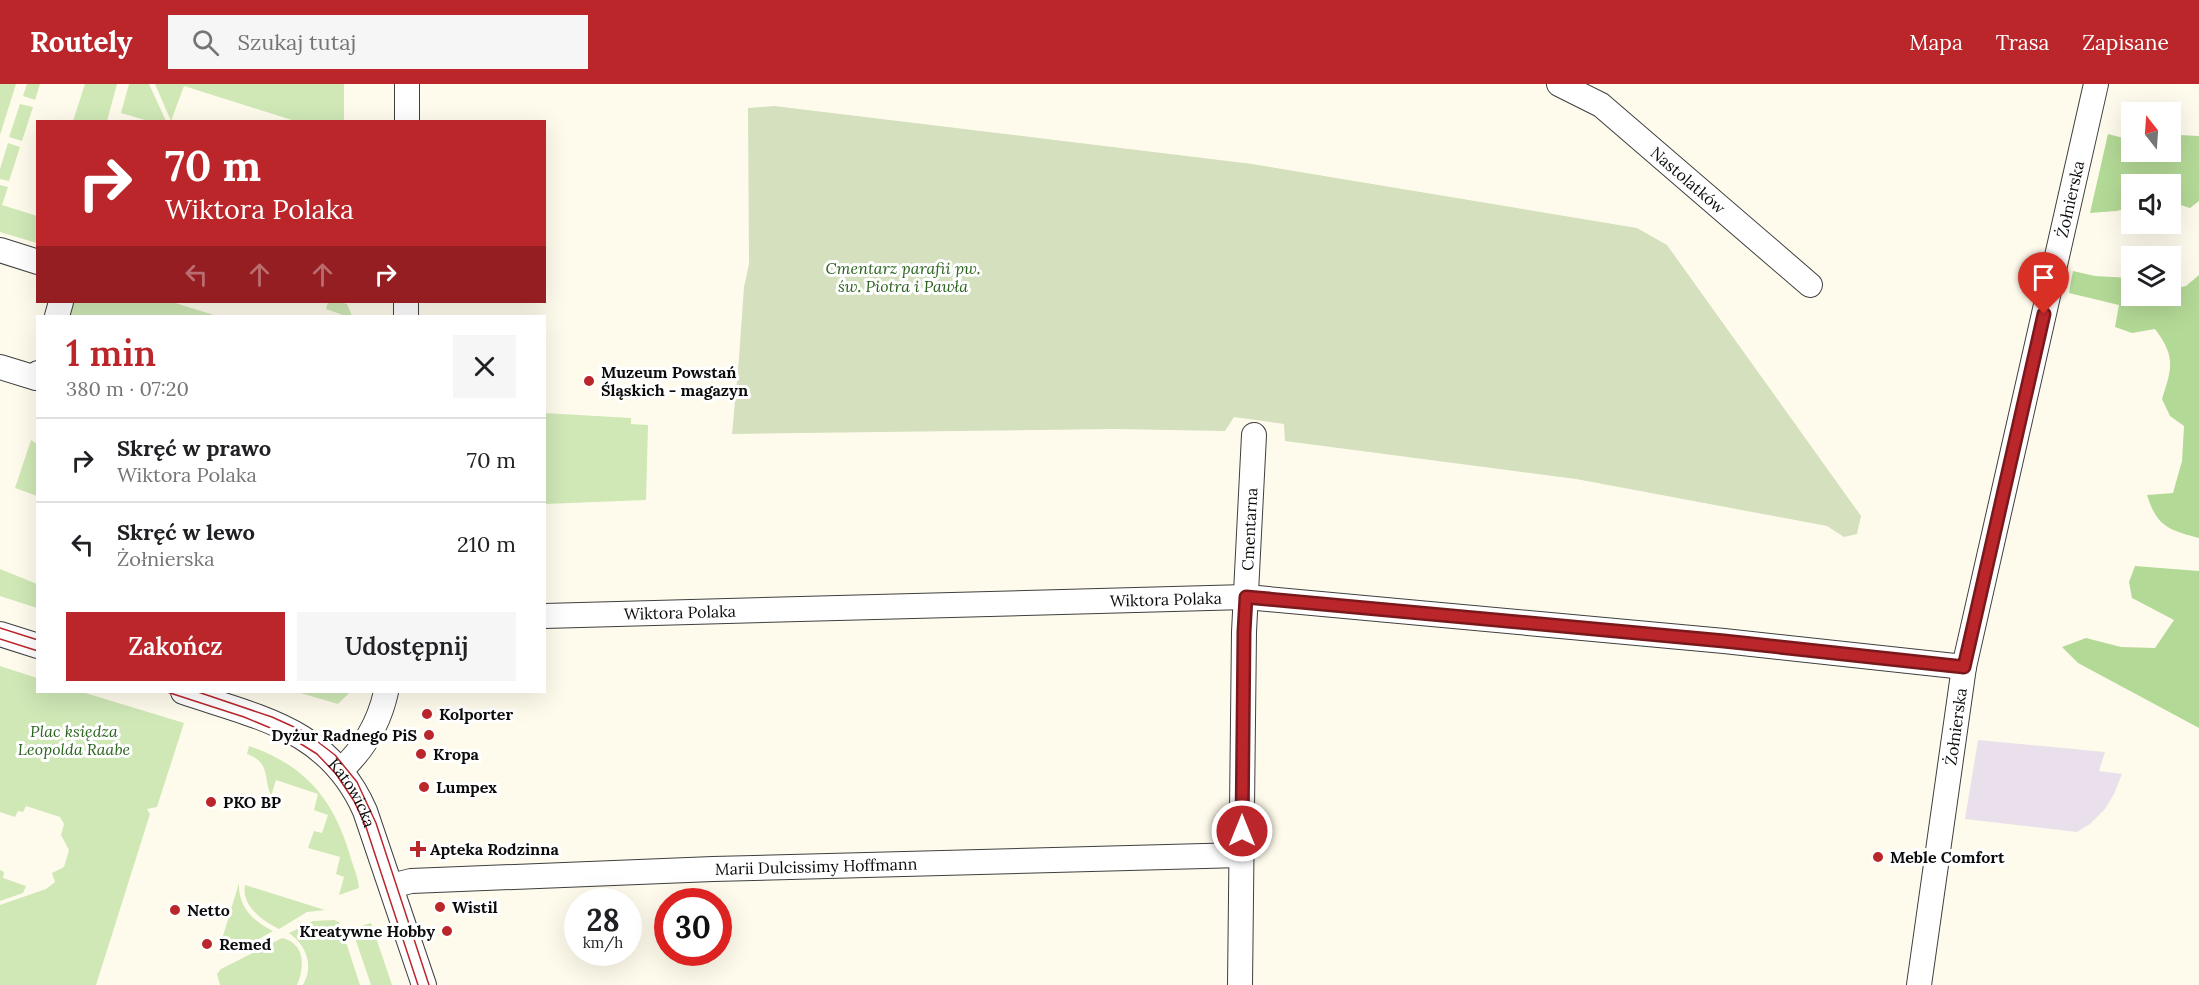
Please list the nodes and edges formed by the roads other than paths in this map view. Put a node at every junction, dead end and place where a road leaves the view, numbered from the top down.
1 (407, 84) edge
2 (1559, 84) edge
3 (2096, 84) edge
4 (407, 120) edge
5 (0, 250) edge
6 (36, 261) edge
7 (1810, 285) dead end
8 (0, 367) edge
9 (36, 378) edge
10 (1254, 435) dead end
11 (1246, 597) junction
12 (546, 616) edge
13 (0, 634) edge
14 (36, 645) edge
15 (1964, 667) junction
16 (186, 693) edge
17 (386, 693) edge
18 (341, 770) junction
19 (1242, 855) junction
20 (391, 886) junction
21 (424, 985) edge
22 (1240, 985) edge
23 (1919, 985) edge

1 - 4 street
2 - 7 street, Nastolatków
3 - 15 street, Żołnierska
5 - 6 street
8 - 9 street
10 - 11 street, Cmentarna
11 - 12 street, Wiktora Polaka
11 - 15 street, Wiktora Polaka
11 - 19 street, Cmentarna
13 - 14 street
15 - 23 street, Żołnierska
16 - 18 street, Katowicka
17 - 18 street
18 - 20 street, Katowicka
19 - 20 street, Marii Dulcissimy Hoffmann
19 - 22 street, Cmentarna
20 - 21 street, Katowicka

